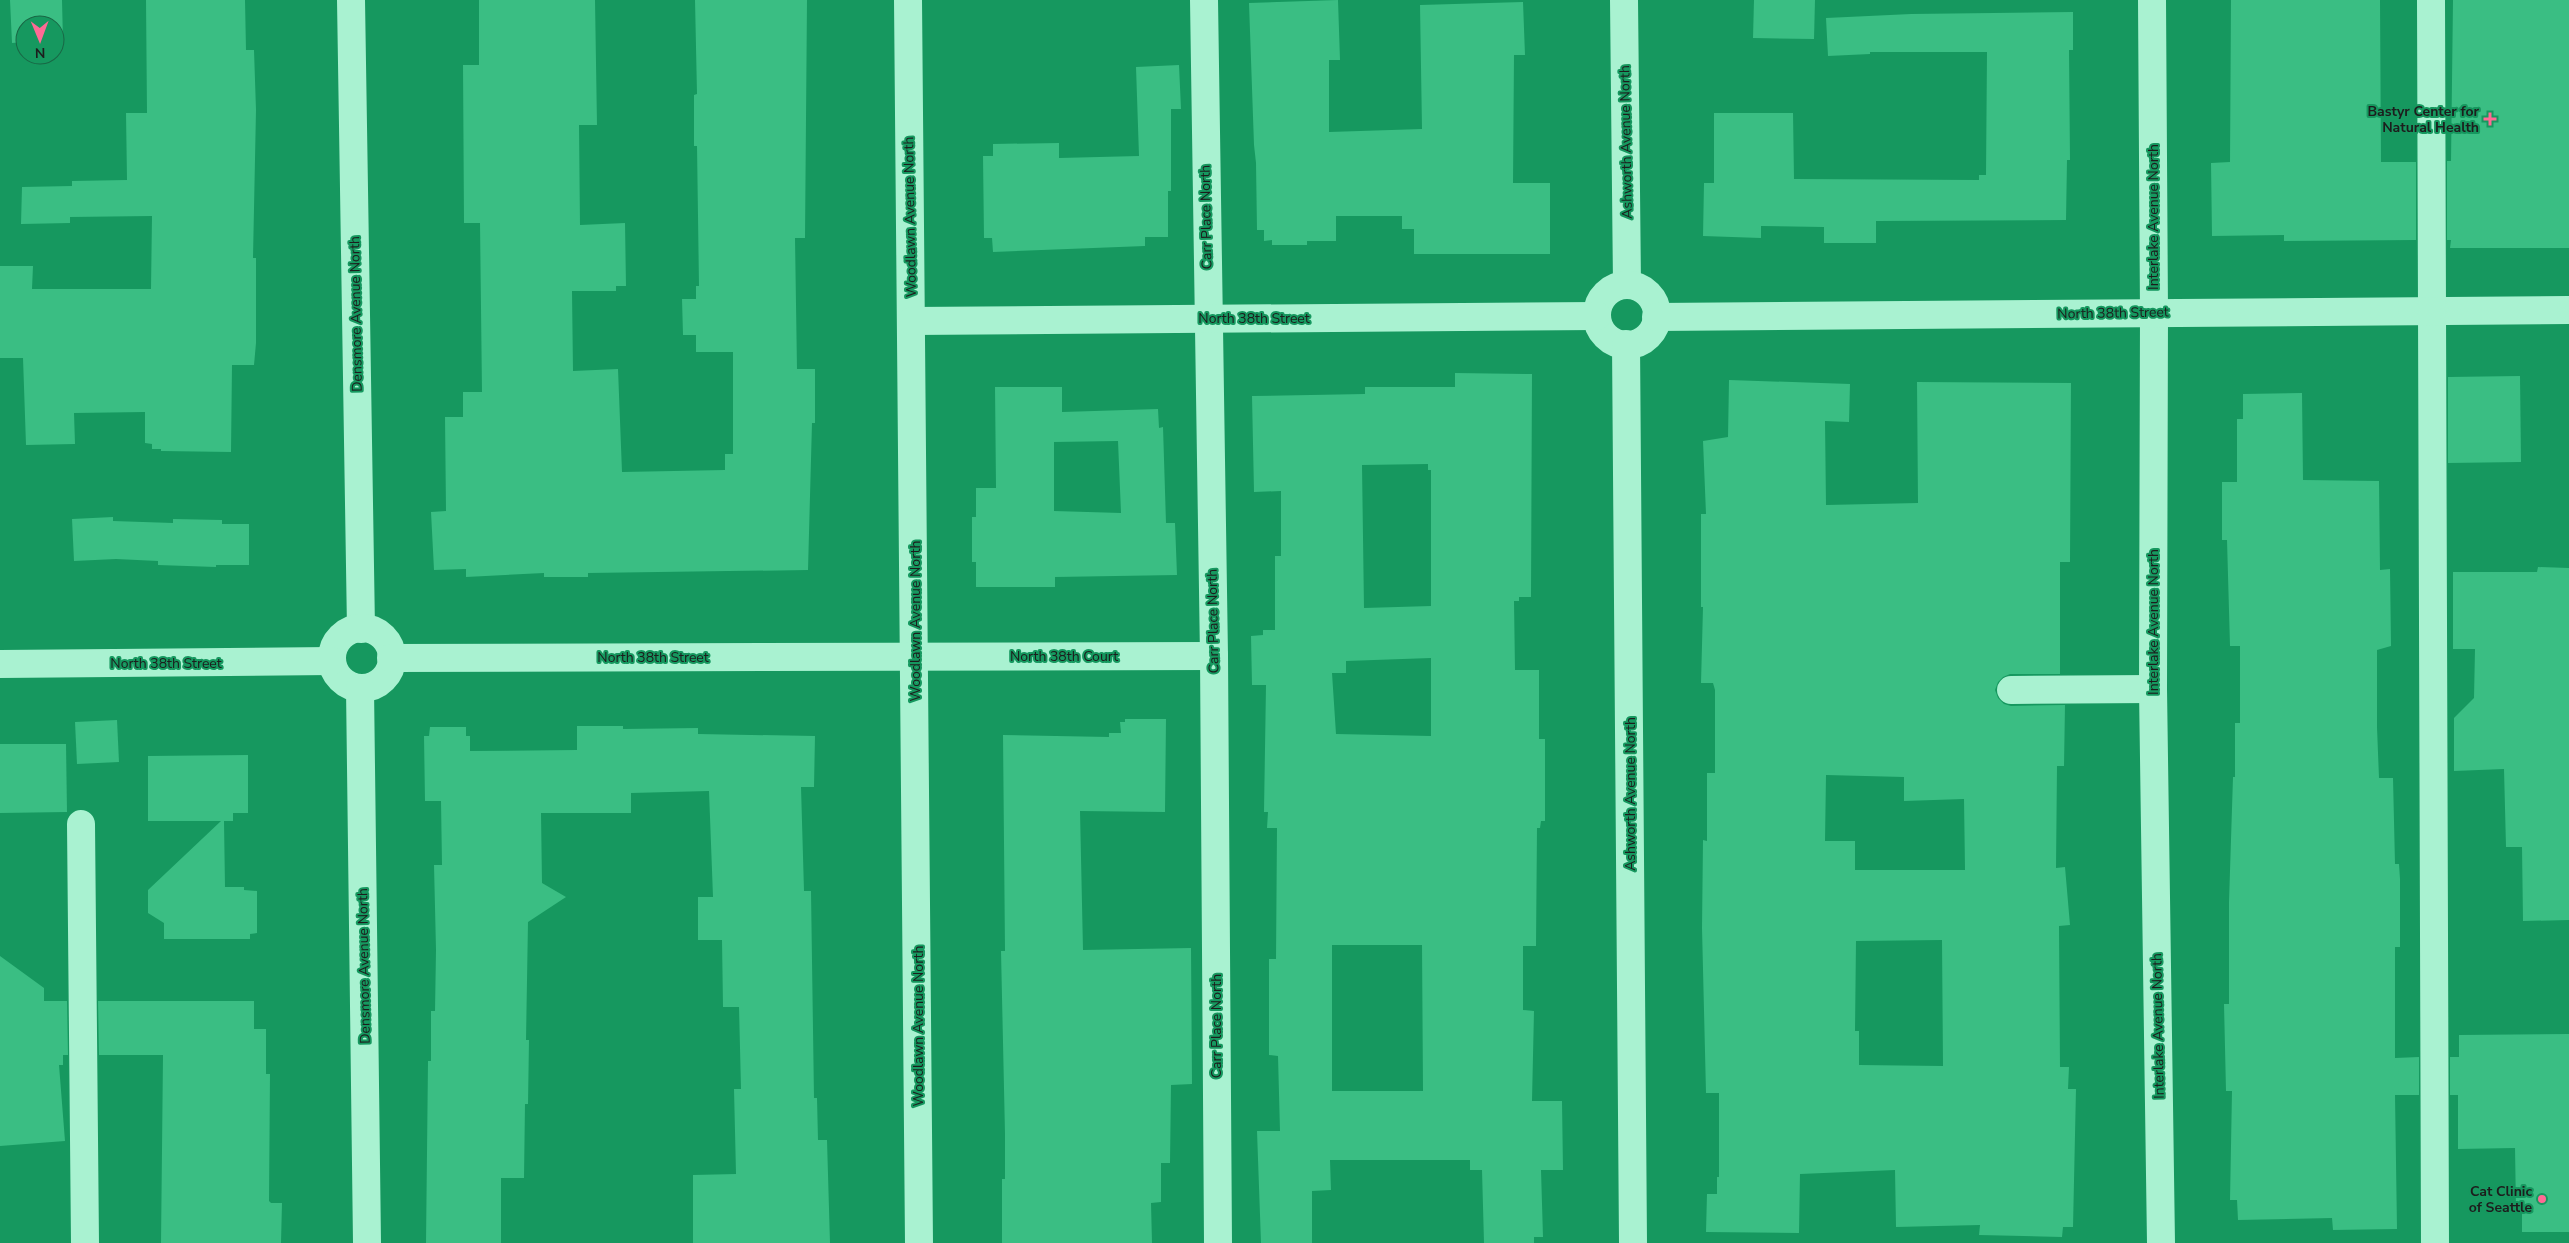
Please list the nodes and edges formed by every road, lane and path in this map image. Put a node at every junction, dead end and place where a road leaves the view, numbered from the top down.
1 (351, 0) edge
2 (908, 0) edge
3 (1204, 0) edge
4 (1624, 0) edge
5 (2152, 0) edge
6 (2432, 0) edge
7 (1627, 285) junction
8 (2569, 310) edge
9 (2433, 312) junction
10 (2154, 313) junction
11 (1597, 316) junction
12 (1656, 317) junction
13 (1207, 318) junction
14 (912, 321) junction
15 (1626, 344) junction
16 (361, 629) junction
17 (1214, 656) junction
18 (915, 657) junction
19 (391, 658) junction
20 (332, 661) junction
21 (0, 664) edge
22 (360, 688) junction
23 (2153, 689) junction
24 (2011, 690) dead end
25 (81, 824) dead end
26 (85, 1243) edge
27 (367, 1243) edge
28 (919, 1243) edge
29 (1218, 1243) edge
30 (1634, 1243) edge
31 (2161, 1243) edge
32 (2435, 1243) edge

1 - 16 street, Densmore Avenue North
2 - 14 street, Woodlawn Avenue North
3 - 13 street, Carr Place North
4 - 7 street, Ashworth Avenue North
5 - 10 street, Interlake Avenue North
6 - 9 street
7 - 11 street
7 - 12 street
8 - 9 street, North 38th Street
9 - 10 street, North 38th Street
9 - 32 street
10 - 12 street, North 38th Street
10 - 23 street, Interlake Avenue North
11 - 13 street, North 38th Street
11 - 15 street
12 - 15 street
13 - 14 street, North 38th Street
13 - 17 street, Carr Place North
14 - 18 street, Woodlawn Avenue North
15 - 30 street, Ashworth Avenue North
16 - 19 street
16 - 20 street
17 - 18 street, North 38th Court
17 - 29 street, Carr Place North
18 - 19 street, North 38th Street
18 - 28 street, Woodlawn Avenue North
19 - 22 street
20 - 21 street, North 38th Street
20 - 22 street
22 - 27 street, Densmore Avenue North
23 - 24 street
23 - 31 street, Interlake Avenue North
25 - 26 street

